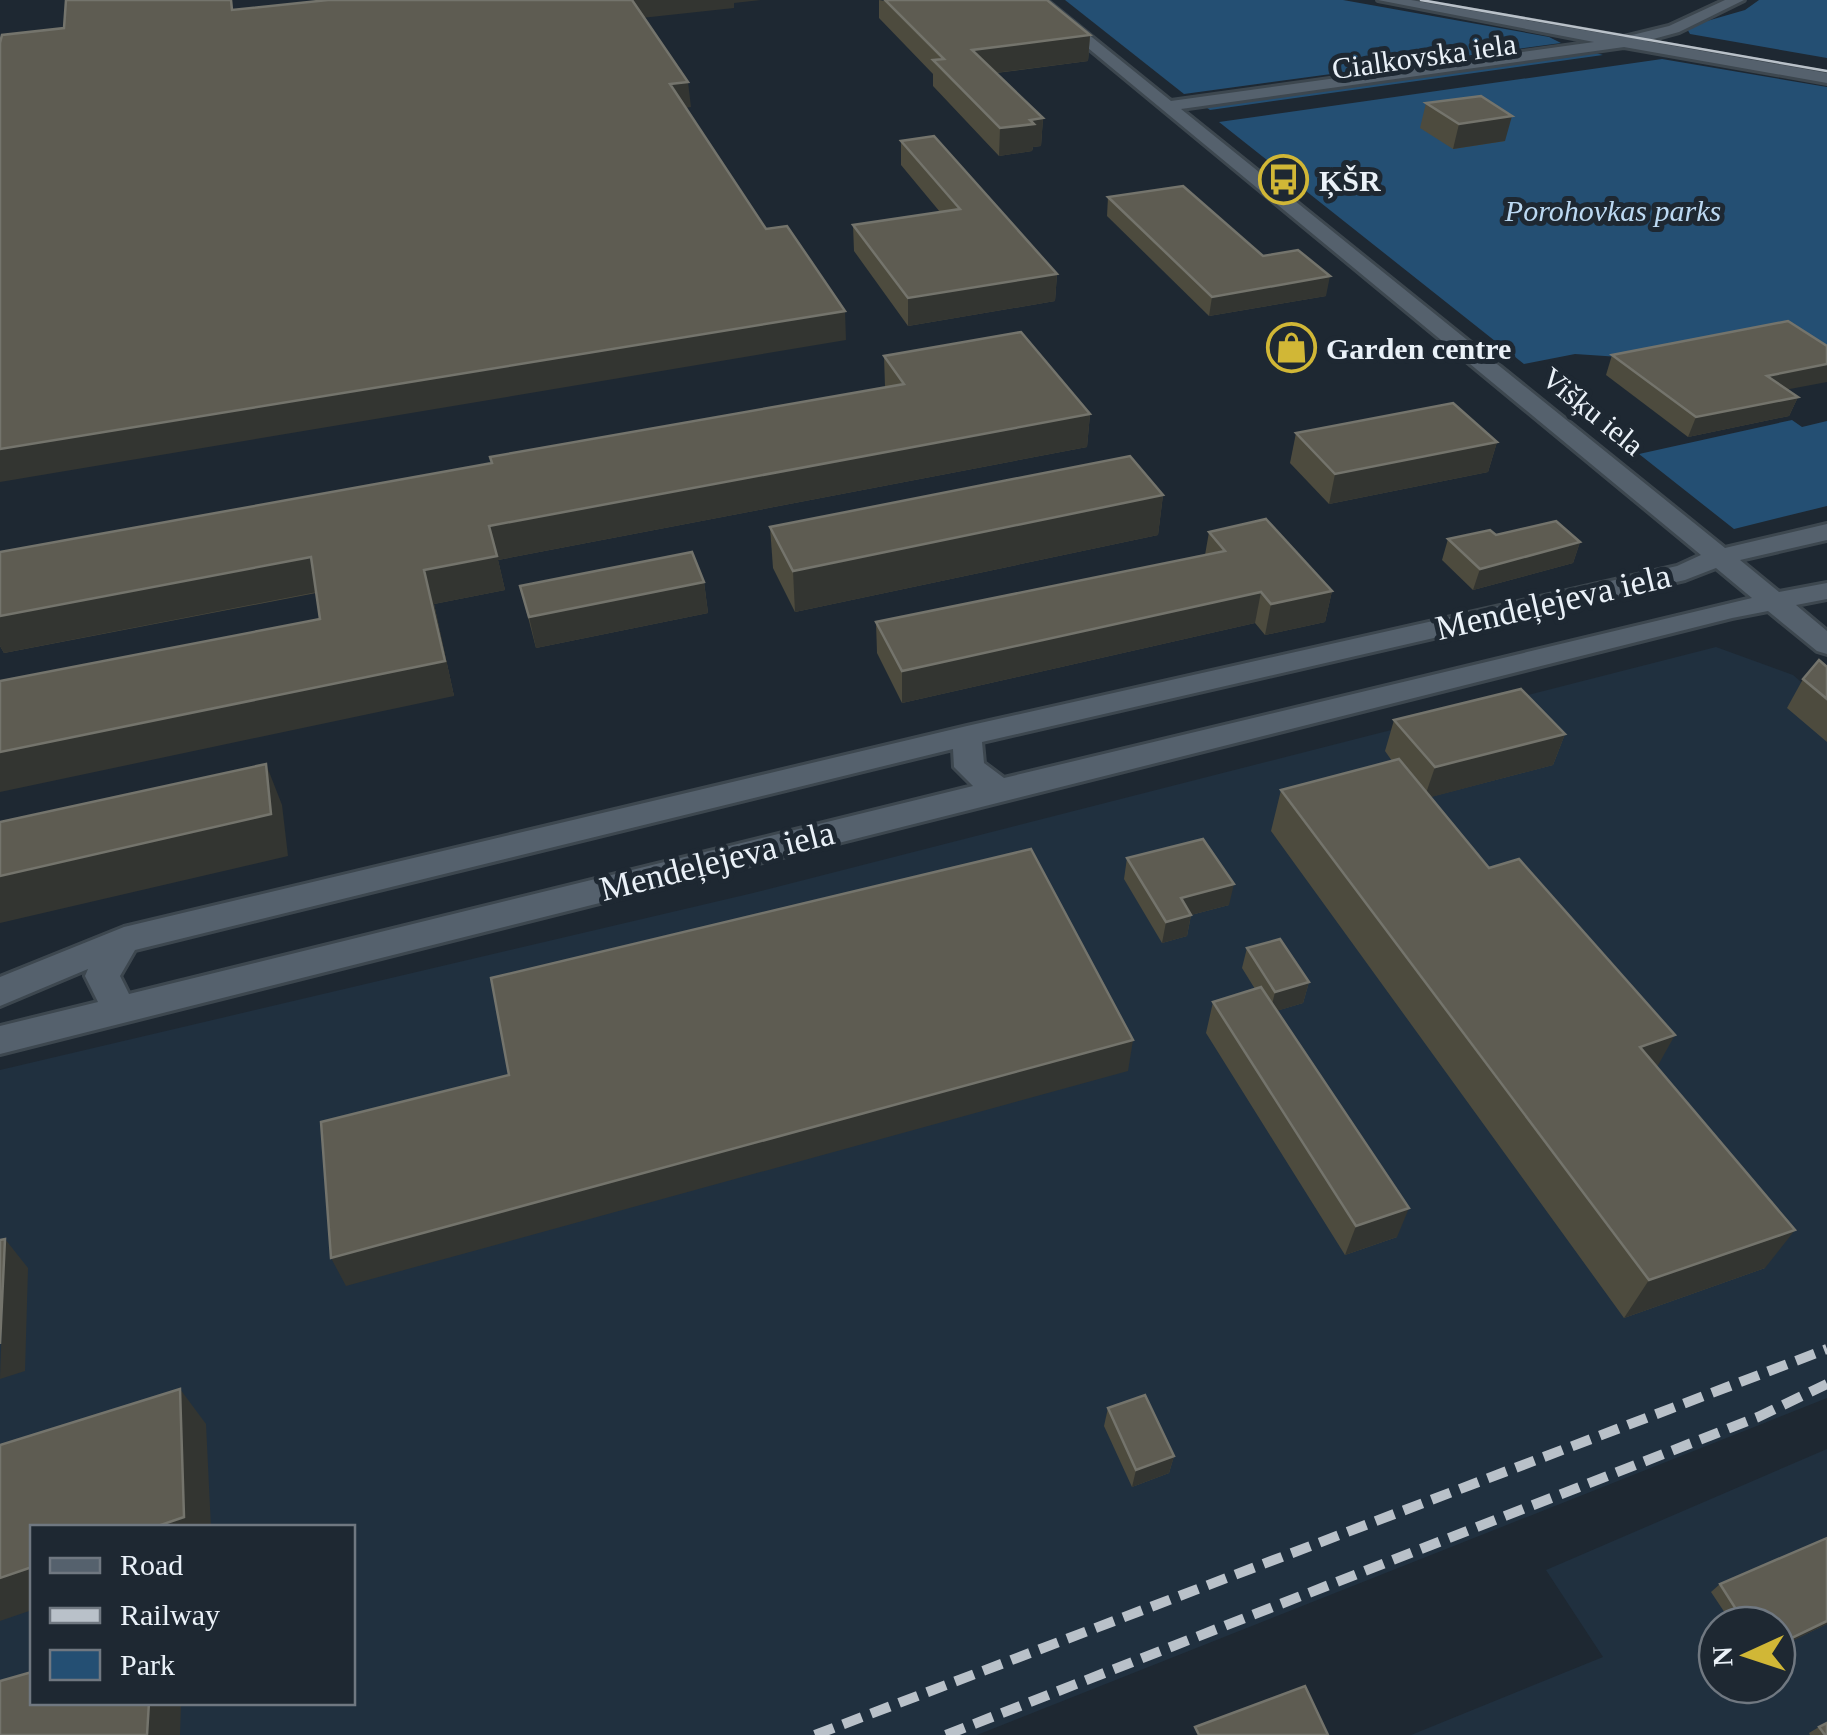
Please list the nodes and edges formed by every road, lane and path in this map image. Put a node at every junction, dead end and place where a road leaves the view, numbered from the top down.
1 (1037, 0) edge
2 (1385, 0) edge
3 (1472, 0) edge
4 (1738, 0) edge
5 (1646, 40) junction
6 (1827, 62) edge
7 (1827, 78) edge
8 (1175, 112) junction
9 (1827, 532) edge
10 (1720, 558) junction
11 (1827, 591) edge
12 (1776, 604) junction
13 (1827, 645) edge
14 (1278, 664) junction
15 (1315, 711) junction
16 (967, 736) junction
17 (999, 790) junction
18 (124, 940) junction
19 (0, 992) edge
20 (120, 1012) junction
21 (0, 1040) edge

1 - 8 street, Višķu iela
2 - 5 street
3 - 5 street
4 - 5 street, Cialkovska iela
5 - 6 street
5 - 7 street
5 - 8 street, Cialkovska iela
5 - 8 street, Cialkovska iela
8 - 10 street, Višķu iela
9 - 10 street, Mendeļejeva iela
10 - 12 street, Višķu iela
10 - 14 street, Mendeļejeva iela
11 - 12 street, Mendeļejeva iela
12 - 13 street, Višķu iela
12 - 15 street, Mendeļejeva iela
14 - 15 street
14 - 16 street, Mendeļejeva iela
15 - 17 street, Mendeļejeva iela
16 - 17 street
16 - 18 street, Mendeļejeva iela
17 - 20 street, Mendeļejeva iela
18 - 19 street, Mendeļejeva iela
18 - 20 street
20 - 21 street, Mendeļejeva iela

